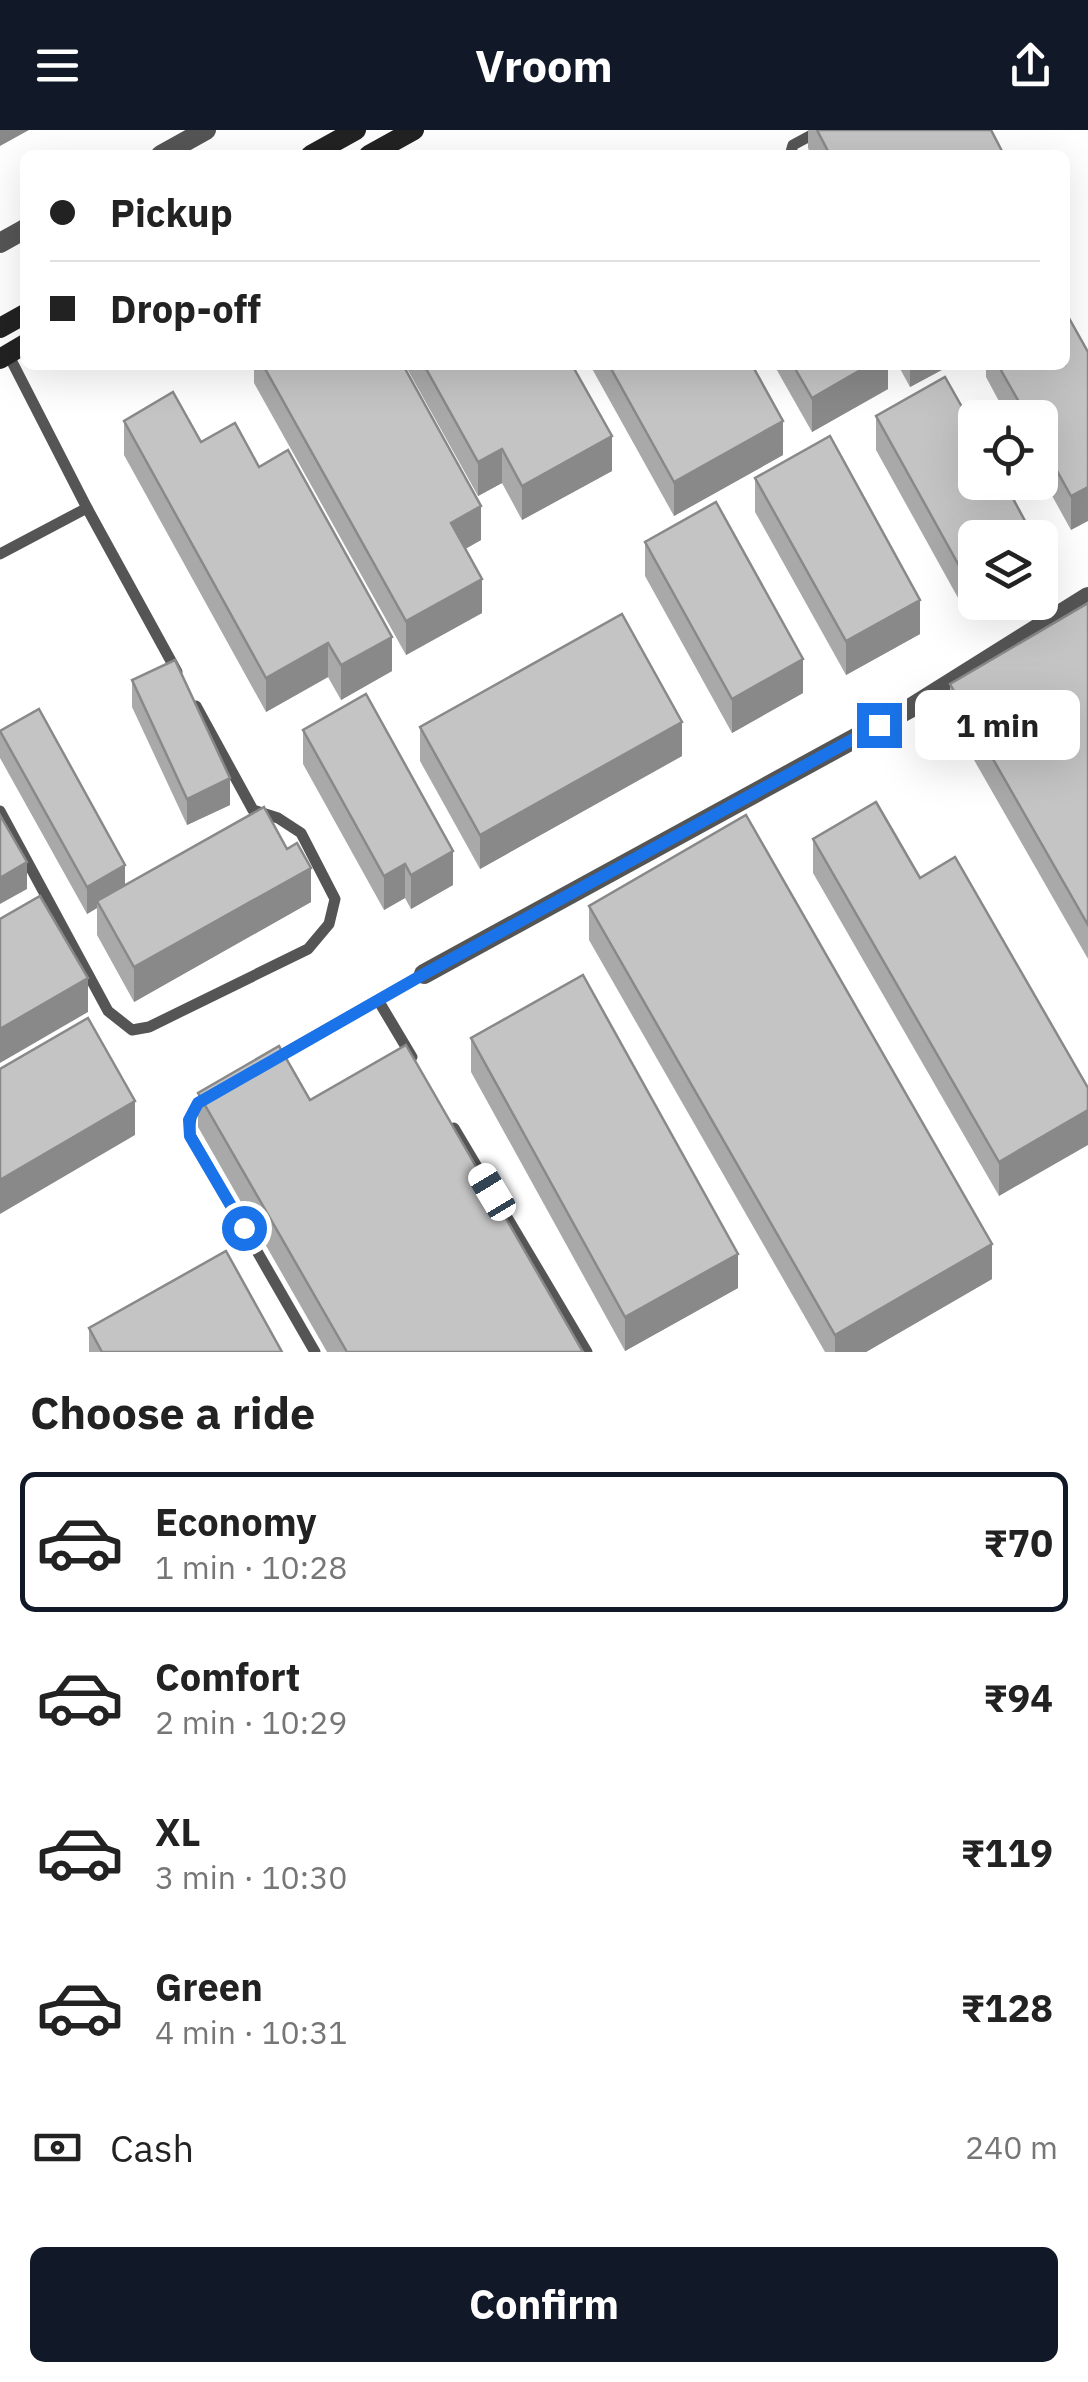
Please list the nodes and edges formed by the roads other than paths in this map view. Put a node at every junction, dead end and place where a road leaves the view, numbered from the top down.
1 (206, 130) edge
2 (356, 130) edge
3 (414, 130) edge
4 (820, 130) edge
5 (170, 150) edge
6 (321, 150) edge
7 (378, 150) edge
8 (792, 150) edge
9 (11, 353) edge
10 (87, 508) junction
11 (0, 554) edge
12 (1088, 596) edge
13 (179, 676) edge
14 (188, 692) edge
15 (0, 811) edge
16 (424, 974) joint
17 (378, 1000) junction
18 (263, 1066) edge
19 (418, 1067) edge
20 (214, 1094) edge
21 (448, 1118) edge
22 (315, 1352) edge
23 (588, 1352) edge

1 - 5 street
2 - 6 main road
3 - 7 main road
4 - 8 lane
9 - 10 lane
10 - 11 lane
10 - 13 lane
12 - 16 street
14 - 15 lane
16 - 17 lane
17 - 18 lane
17 - 19 lane
20 - 22 lane
21 - 23 lane

